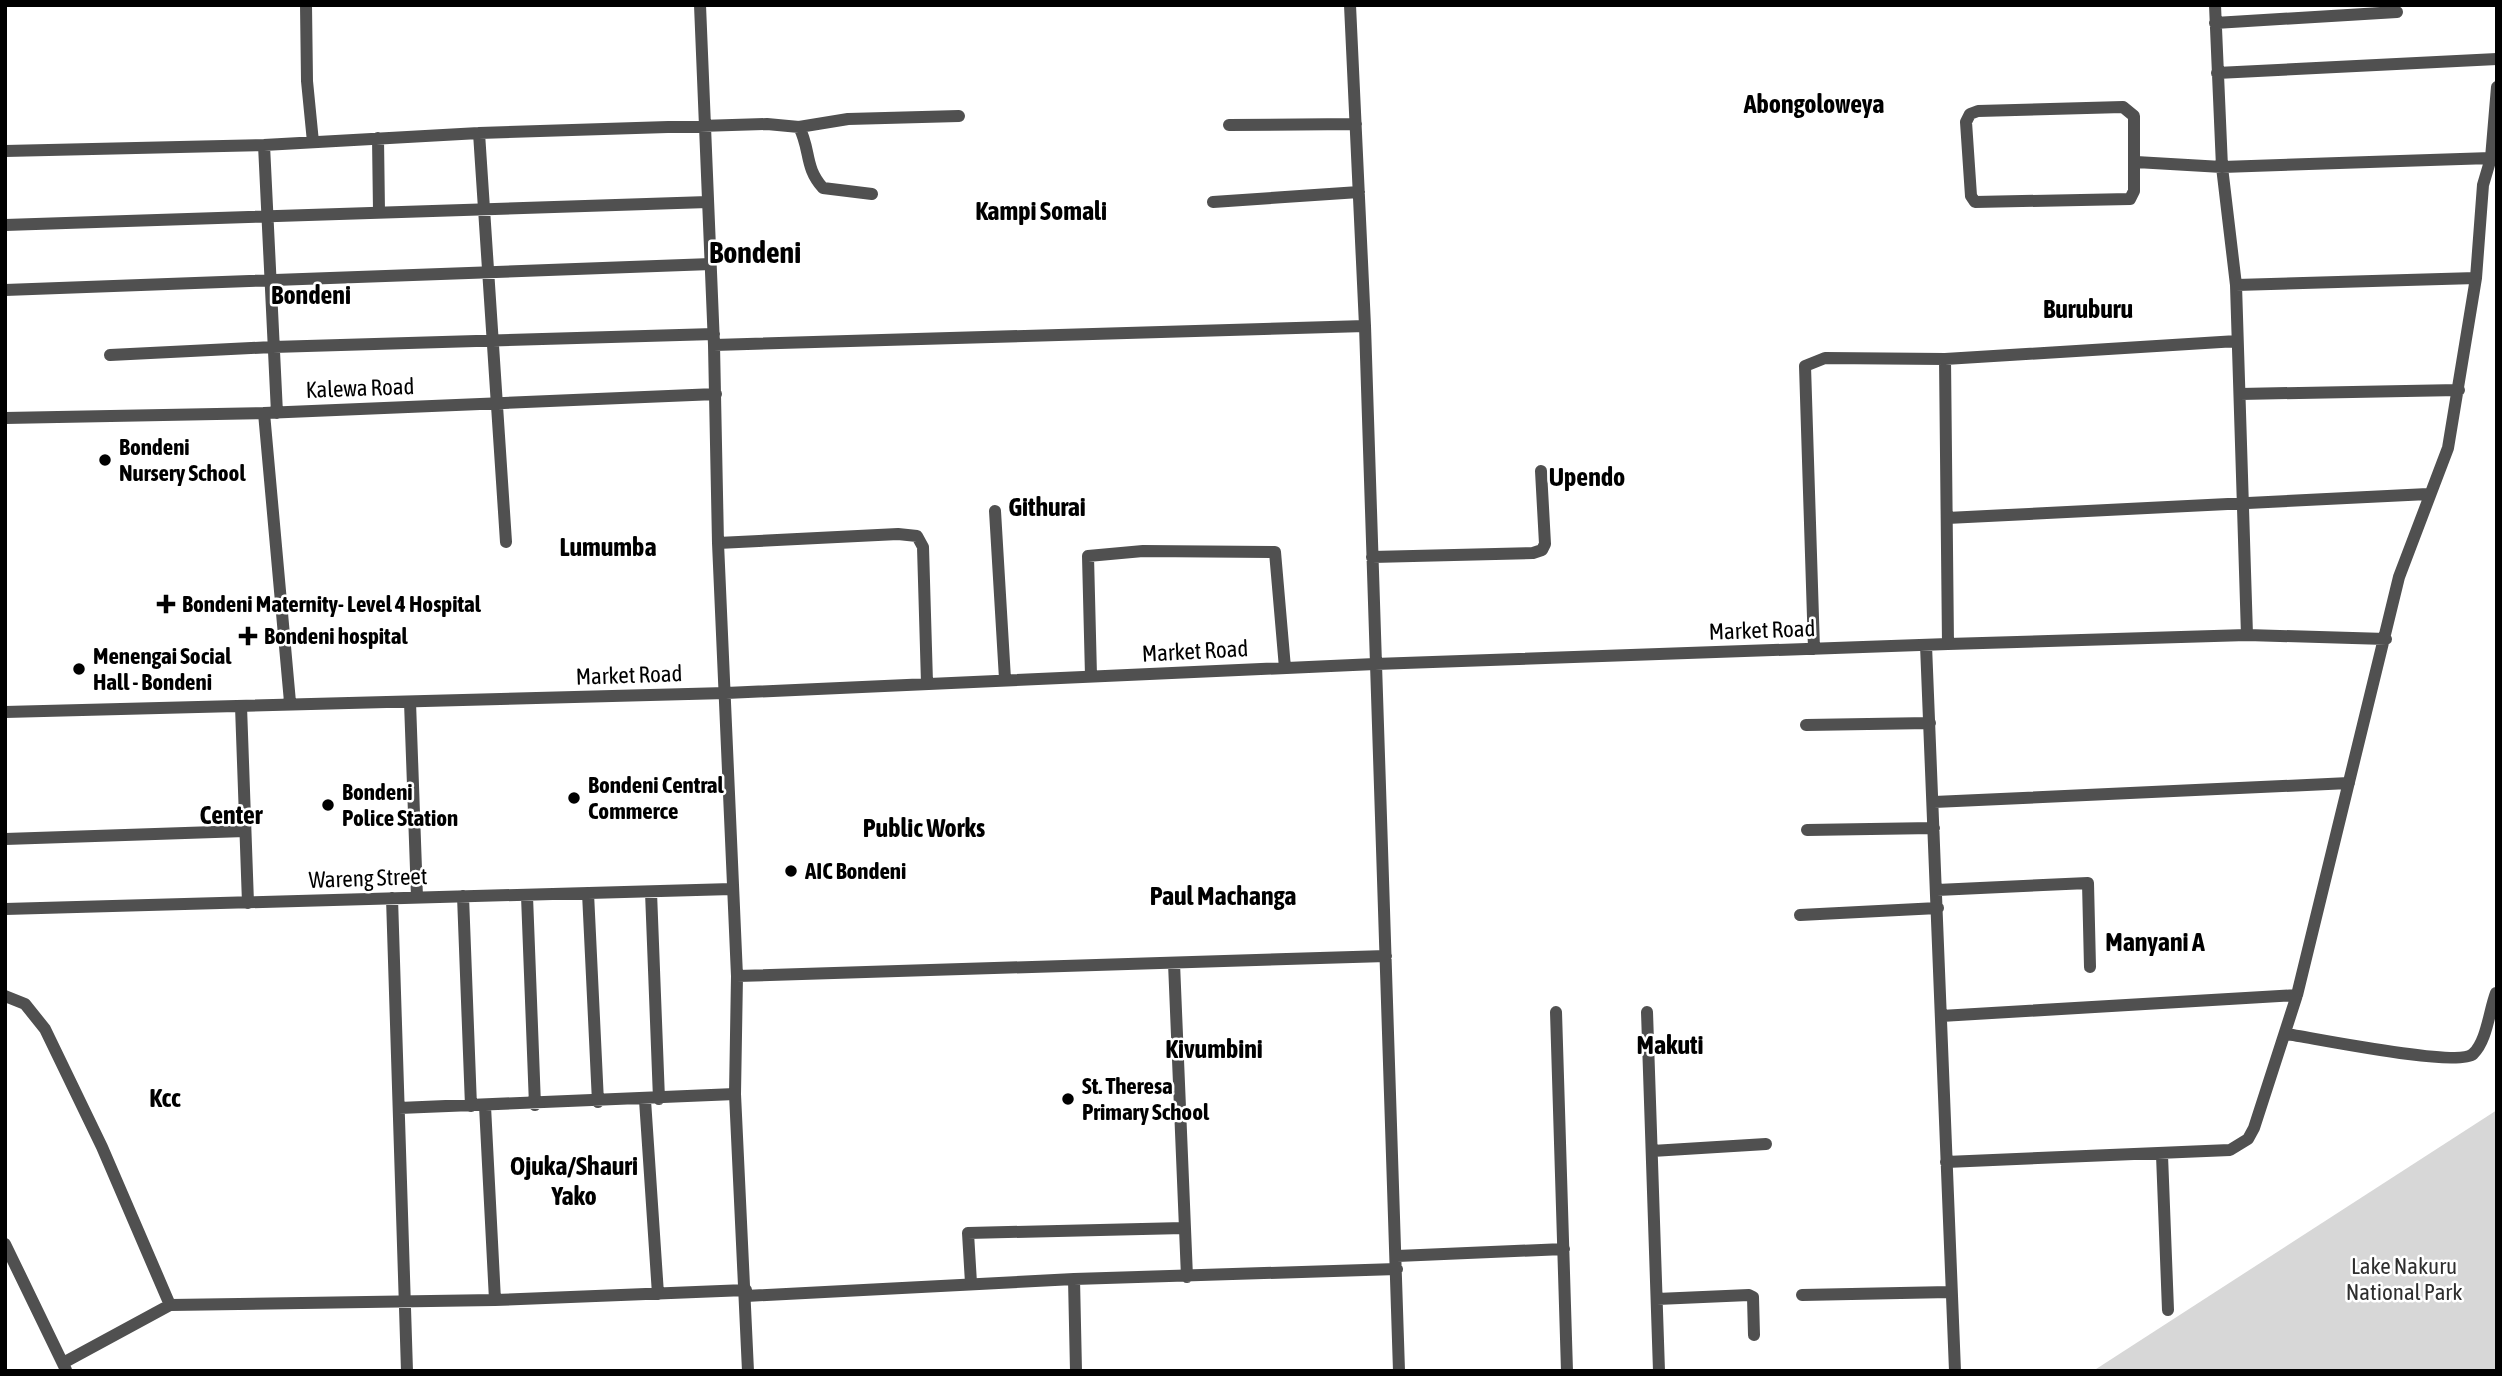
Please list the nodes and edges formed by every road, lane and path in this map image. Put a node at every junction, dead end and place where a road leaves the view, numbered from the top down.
1 (306, 5) edge
2 (700, 5) edge
3 (1350, 5) edge
4 (2215, 5) edge
5 (2397, 12) dead end
6 (2215, 23) junction
7 (2497, 59) edge
8 (2217, 73) junction
9 (2497, 87) edge
10 (959, 116) dead end
11 (1356, 124) junction
12 (704, 125) junction
13 (1228, 125) dead end
14 (799, 127) junction
15 (479, 133) junction
16 (377, 138) junction
17 (313, 142) junction
18 (264, 145) junction
19 (5, 150) edge
20 (2491, 158) junction
21 (2136, 162) junction
22 (2222, 167) junction
23 (2483, 185) junction
24 (2497, 187) edge
25 (1359, 192) junction
26 (872, 194) dead end
27 (708, 202) junction
28 (1213, 202) dead end
29 (482, 209) junction
30 (379, 212) junction
31 (268, 215) junction
32 (5, 225) edge
33 (711, 264) junction
34 (487, 273) junction
35 (2476, 278) junction
36 (270, 281) junction
37 (2236, 285) junction
38 (5, 290) edge
39 (1365, 326) junction
40 (493, 340) junction
41 (714, 340) junction
42 (2237, 341) junction
43 (273, 347) junction
44 (110, 355) dead end
45 (1945, 359) junction
46 (2459, 390) junction
47 (716, 394) junction
48 (2240, 394) junction
49 (498, 404) junction
50 (270, 413) junction
51 (5, 418) edge
52 (1541, 471) dead end
53 (2428, 494) junction
54 (2243, 505) junction
55 (995, 511) dead end
56 (1947, 518) junction
57 (506, 542) dead end
58 (718, 543) junction
59 (1372, 557) junction
60 (2247, 635) junction
61 (2386, 639) junction
62 (1948, 644) junction
63 (1926, 645) junction
64 (1814, 649) junction
65 (1375, 664) junction
66 (1284, 668) junction
67 (1091, 676) junction
68 (1005, 679) junction
69 (927, 683) junction
70 (726, 693) junction
71 (290, 702) junction
72 (410, 702) junction
73 (241, 706) junction
74 (5, 712) edge
75 (1930, 723) junction
76 (1806, 725) dead end
77 (2349, 783) junction
78 (1934, 802) junction
79 (1934, 828) junction
80 (1807, 830) dead end
81 (245, 831) junction
82 (5, 839) edge
83 (732, 889) junction
84 (1937, 890) junction
85 (651, 891) junction
86 (588, 893) junction
87 (527, 895) junction
88 (463, 896) junction
89 (417, 897) junction
90 (392, 898) junction
91 (248, 903) junction
92 (1938, 908) junction
93 (5, 909) edge
94 (1800, 915) dead end
95 (1386, 956) junction
96 (1174, 963) junction
97 (2090, 967) dead end
98 (737, 976) junction
99 (2496, 993) edge
100 (5, 996) edge
101 (2297, 996) junction
102 (1556, 1012) dead end
103 (1647, 1012) dead end
104 (1941, 1016) junction
105 (2286, 1034) junction
106 (735, 1094) junction
107 (659, 1099) junction
108 (645, 1100) junction
109 (598, 1102) junction
110 (535, 1105) junction
111 (471, 1106) junction
112 (485, 1106) junction
113 (399, 1108) junction
114 (1766, 1144) dead end
115 (1652, 1151) junction
116 (2162, 1155) junction
117 (1946, 1162) junction
118 (1184, 1228) junction
119 (5, 1244) edge
120 (1564, 1249) junction
121 (1397, 1262) junction
122 (1187, 1277) junction
123 (1074, 1279) junction
124 (971, 1283) junction
125 (1950, 1292) junction
126 (746, 1293) junction
127 (659, 1294) junction
128 (1802, 1295) dead end
129 (1657, 1299) junction
130 (495, 1300) junction
131 (405, 1301) junction
132 (170, 1305) junction
133 (2168, 1310) dead end
134 (1754, 1335) dead end
135 (64, 1367) edge
136 (407, 1371) edge
137 (748, 1371) edge
138 (1076, 1371) edge
139 (1399, 1371) edge
140 (1567, 1371) edge
141 (1659, 1371) edge
142 (1955, 1371) edge

1 - 17 street
2 - 12 street
3 - 11 street
4 - 6 street
5 - 6 street
6 - 8 street
7 - 8 street
8 - 22 street
9 - 20 street
10 - 14 street
11 - 13 street
11 - 25 street
12 - 14 street
12 - 15 street
12 - 27 street
14 - 26 street
15 - 16 street
15 - 29 street
16 - 17 street
16 - 30 street
17 - 18 street
18 - 19 street
18 - 31 street
20 - 22 street
20 - 23 street
21 - 21 street
21 - 22 street
22 - 37 street
23 - 24 street
23 - 35 street
25 - 28 street
25 - 39 street
27 - 29 street
27 - 33 street
29 - 30 street
29 - 34 street
30 - 31 street
31 - 32 street
31 - 36 street
33 - 34 street
33 - 41 street
34 - 36 street
34 - 40 street
35 - 37 street
35 - 46 street
36 - 38 street
36 - 43 street
37 - 42 street
39 - 41 street
39 - 59 street
40 - 41 street
40 - 43 street
40 - 49 street
41 - 47 street
42 - 45 street
42 - 48 street
43 - 44 street
43 - 50 street
45 - 56 street
45 - 64 street
46 - 48 street
46 - 53 street
47 - 49 street, Kalewa Road
47 - 58 street
48 - 54 street
49 - 50 street, Kalewa Road
49 - 57 street
50 - 51 street, Kalewa Road
50 - 71 street
52 - 59 street
53 - 54 street
53 - 61 street
54 - 56 street
54 - 60 street
55 - 68 street
56 - 62 street
58 - 69 street
58 - 70 street
59 - 65 street
60 - 61 street, Market Road
60 - 62 street, Market Road
61 - 77 street
62 - 63 street, Market Road
63 - 64 street, Market Road
63 - 75 street
64 - 65 street, Market Road
65 - 66 street, Market Road
65 - 95 street
66 - 67 street, Market Road
66 - 67 street
67 - 68 street, Market Road
68 - 69 street, Market Road
69 - 70 street, Market Road
70 - 72 street, Market Road
70 - 83 street
71 - 72 street, Market Road
71 - 73 street, Market Road
72 - 89 street
73 - 74 street, Market Road
73 - 81 street
75 - 76 street
75 - 78 street
77 - 78 street
77 - 101 street
78 - 79 street
79 - 80 street
79 - 84 street
81 - 82 street
81 - 91 street
83 - 85 street, Wareng Street
83 - 98 street
84 - 92 street
84 - 97 street
85 - 86 street, Wareng Street
85 - 107 street
86 - 87 street, Wareng Street
86 - 109 street
87 - 88 street, Wareng Street
87 - 110 street
88 - 89 street, Wareng Street
88 - 111 street
89 - 90 street, Wareng Street
90 - 91 street, Wareng Street
90 - 113 street
91 - 93 street, Wareng Street
92 - 94 street
92 - 104 street
95 - 96 street
95 - 121 street
96 - 98 street
96 - 118 street
98 - 106 street
99 - 105 street
100 - 132 street
101 - 104 street
101 - 105 street
102 - 120 street
103 - 115 street
104 - 117 street
105 - 116 street
106 - 107 street
106 - 126 street
107 - 108 street
108 - 109 street
108 - 127 street
109 - 110 street
110 - 112 street
111 - 112 street
111 - 113 street
112 - 130 street
113 - 131 street
114 - 115 street
115 - 129 street
116 - 117 street
116 - 133 street
117 - 125 street
118 - 122 street
118 - 124 street
119 - 135 street
120 - 121 street
120 - 140 street
121 - 122 street
121 - 139 street
122 - 123 street
123 - 124 street
123 - 138 street
124 - 126 street
125 - 128 street
125 - 142 street
126 - 127 street
126 - 137 street
127 - 130 street
129 - 134 street
129 - 141 street
130 - 131 street
131 - 132 street
131 - 136 street
132 - 135 street

